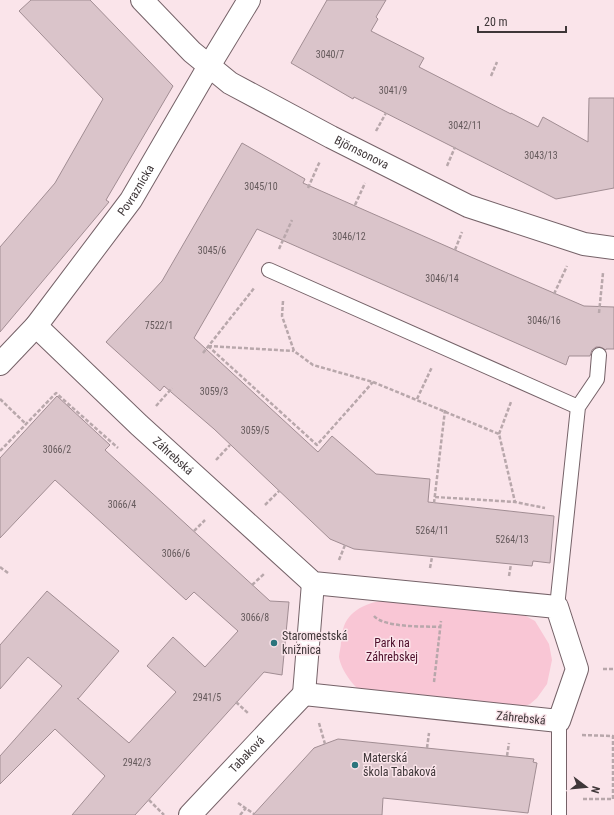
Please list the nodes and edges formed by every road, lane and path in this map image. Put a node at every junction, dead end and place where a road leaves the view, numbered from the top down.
1 (142, 0) edge
2 (250, 0) edge
3 (497, 62) dead end
4 (209, 66) junction
5 (491, 76) dead end
6 (386, 113) dead end
7 (375, 133) dead end
8 (455, 147) dead end
9 (445, 170) dead end
10 (366, 182) dead end
11 (355, 206) dead end
12 (292, 220) dead end
13 (463, 231) dead end
14 (614, 248) edge
15 (455, 250) dead end
16 (568, 262) dead end
17 (269, 270) junction
18 (603, 271) dead end
19 (554, 294) dead end
20 (600, 313) dead end
21 (282, 316) dead end
22 (36, 326) junction
23 (208, 346) junction
24 (441, 346) junction
25 (294, 351) junction
26 (203, 352) dead end
27 (600, 355) dead end
28 (0, 364) edge
29 (519, 380) junction
30 (373, 382) junction
31 (0, 399) edge
32 (417, 399) junction
33 (578, 407) junction
34 (445, 410) junction
35 (26, 424) junction
36 (499, 434) junction
37 (230, 445) dead end
38 (118, 448) dead end
39 (0, 451) edge
40 (212, 463) dead end
41 (279, 491) dead end
42 (435, 497) junction
43 (515, 502) junction
44 (434, 503) dead end
45 (263, 508) dead end
46 (567, 512) junction
47 (206, 518) dead end
48 (194, 531) dead end
49 (344, 545) dead end
50 (337, 564) dead end
51 (0, 567) edge
52 (268, 569) dead end
53 (8, 573) dead end
54 (313, 583) junction
55 (252, 585) dead end
56 (557, 607) junction
57 (372, 615) dead end
58 (441, 620) dead end
59 (440, 627) junction
60 (433, 688) dead end
61 (304, 694) junction
62 (236, 702) dead end
63 (317, 716) dead end
64 (254, 718) dead end
65 (559, 728) junction
66 (325, 744) dead end
67 (149, 800) dead end
68 (559, 800) junction
69 (236, 802) dead end
70 (246, 808) junction
71 (254, 814) dead end
72 (164, 815) edge
73 (190, 815) edge
74 (240, 815) edge
75 (559, 815) edge

1 - 4 street, Björnsonova
2 - 4 street, Povraznícka
3 - 5 path
4 - 14 street, Björnsonova
4 - 22 street, Povraznícka
6 - 7 path
8 - 9 path
10 - 11 path
12 - 17 path
13 - 15 path
16 - 19 path
17 - 23 path
17 - 24 lane
18 - 20 path
21 - 25 path
22 - 28 street, Povraznícka
22 - 54 street, Záhrebská
23 - 25 path
23 - 26 path
23 - 30 path
24 - 29 lane
24 - 32 path
25 - 30 path
27 - 33 lane
29 - 33 lane
29 - 36 path
30 - 32 path
31 - 35 path
32 - 34 path
33 - 46 lane
34 - 36 path
34 - 42 path
35 - 38 path
35 - 39 path
36 - 43 path
37 - 40 path
41 - 45 path
42 - 43 path
42 - 44 path
43 - 46 path
46 - 56 lane
47 - 48 path
49 - 50 path
51 - 53 path
52 - 55 path
54 - 56 street
54 - 61 street
56 - 65 street, Záhrebská
57 - 59 path
58 - 59 path
59 - 60 path
61 - 65 street, Záhrebská
61 - 73 street, Tabaková
62 - 64 path
63 - 66 path
65 - 68 lane
65 - 68 path
67 - 72 path
68 - 75 lane
69 - 70 path
70 - 71 path
70 - 74 path

